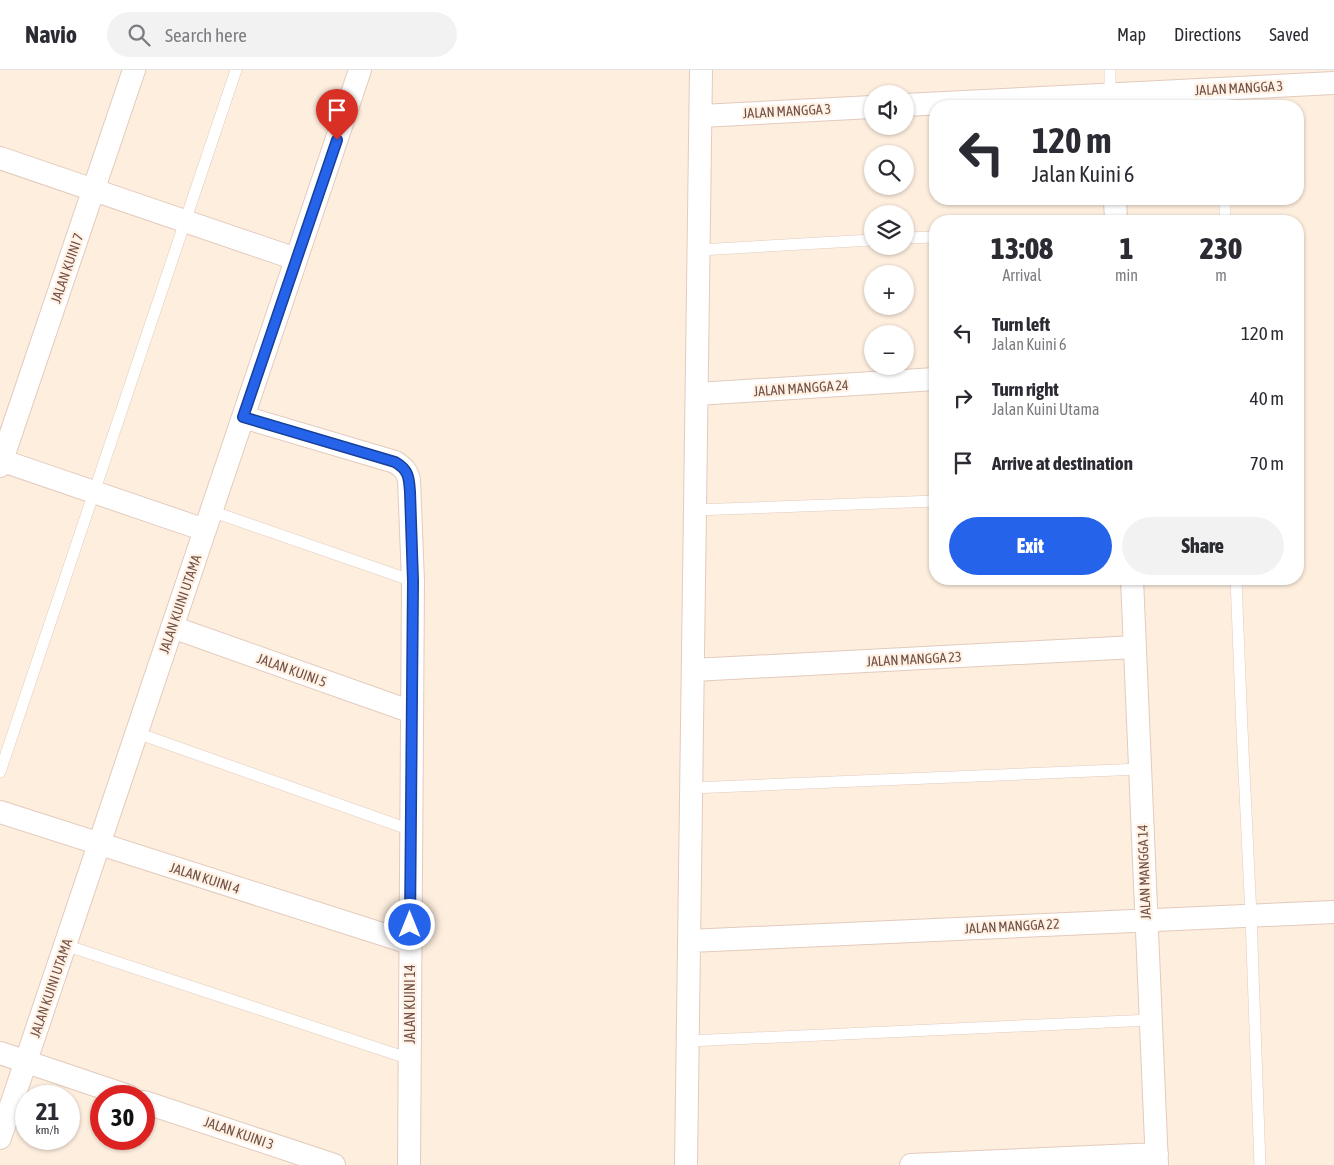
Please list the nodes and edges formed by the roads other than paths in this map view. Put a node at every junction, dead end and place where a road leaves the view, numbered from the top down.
1 (134, 70) edge
2 (236, 70) edge
3 (360, 70) edge
4 (701, 70) edge
5 (1110, 70) edge
6 (1334, 84) edge
7 (1222, 98) edge
8 (1110, 100) edge
9 (929, 104) edge
10 (914, 105) edge
11 (864, 107) edge
12 (701, 116) junction
13 (0, 158) edge
14 (93, 190) junction
15 (185, 221) junction
16 (929, 237) edge
17 (914, 238) edge
18 (864, 240) edge
19 (699, 250) junction
20 (296, 259) junction
21 (929, 379) edge
22 (697, 394) junction
23 (243, 417) junction
24 (1, 462) edge
25 (94, 492) junction
26 (929, 502) edge
27 (695, 510) junction
28 (208, 521) junction
29 (413, 581) junction
30 (1132, 585) edge
31 (1236, 585) edge
32 (172, 627) junction
33 (1135, 647) junction
34 (693, 670) junction
35 (412, 712) junction
36 (136, 733) junction
37 (1140, 769) junction
38 (0, 772) edge
39 (692, 788) junction
40 (0, 812) edge
41 (411, 830) junction
42 (99, 844) junction
43 (1334, 912) edge
44 (1251, 916) junction
45 (1146, 920) junction
46 (689, 941) junction
47 (410, 944) junction
48 (65, 946) junction
49 (1151, 1020) junction
50 (688, 1040) junction
51 (0, 1053) edge
52 (410, 1059) junction
53 (25, 1062) junction
54 (95, 1085) edge
55 (155, 1106) edge
56 (0, 1138) edge
57 (1157, 1159) edge
58 (334, 1165) edge
59 (409, 1165) edge
60 (686, 1165) edge
61 (910, 1165) edge
62 (1260, 1165) edge

1 - 14 street, JALAN KUINI 7
2 - 15 lane
3 - 20 street, JALAN KUINI UTAMA
4 - 12 street
5 - 8 lane
6 - 7 street, JALAN MANGGA 3
7 - 8 street, JALAN MANGGA 3
9 - 10 street, JALAN MANGGA 3
11 - 12 street, JALAN MANGGA 3
12 - 19 street
13 - 14 street
14 - 15 street
14 - 24 street, JALAN KUINI 7
15 - 20 street
15 - 25 lane
16 - 17 lane
18 - 19 lane
19 - 22 street
20 - 23 street, JALAN KUINI UTAMA
21 - 22 street, JALAN MANGGA 24
22 - 27 street
23 - 28 street, JALAN KUINI UTAMA
23 - 29 street, JALAN KUINI 14
24 - 25 street
25 - 28 street
25 - 38 lane
26 - 27 lane
27 - 34 street
28 - 29 lane
28 - 32 street, JALAN KUINI UTAMA
29 - 35 street, JALAN KUINI 14
30 - 33 street, JALAN MANGGA 14
31 - 44 lane
32 - 35 street, JALAN KUINI 5
32 - 36 street, JALAN KUINI UTAMA
33 - 34 street, JALAN MANGGA 23
33 - 37 street, JALAN MANGGA 14
34 - 39 street
35 - 41 street, JALAN KUINI 14
36 - 41 lane
36 - 42 street, JALAN KUINI UTAMA
37 - 39 lane
37 - 45 street, JALAN MANGGA 14
39 - 46 street
40 - 42 street, JALAN KUINI 4
41 - 47 street, JALAN KUINI 14
42 - 47 street, JALAN KUINI 4
42 - 48 street, JALAN KUINI UTAMA
43 - 44 street, JALAN MANGGA 22
44 - 45 street, JALAN MANGGA 22
44 - 62 lane
45 - 46 street, JALAN MANGGA 22
45 - 49 street, JALAN MANGGA 14
46 - 50 street
47 - 52 street, JALAN KUINI 14
48 - 52 lane
48 - 53 street, JALAN KUINI UTAMA
49 - 50 lane
49 - 57 street, JALAN MANGGA 14
50 - 60 street
51 - 53 street
52 - 59 street, JALAN KUINI 14
53 - 54 street
53 - 56 street, JALAN KUINI UTAMA
55 - 58 street, JALAN KUINI 3
57 - 61 street

